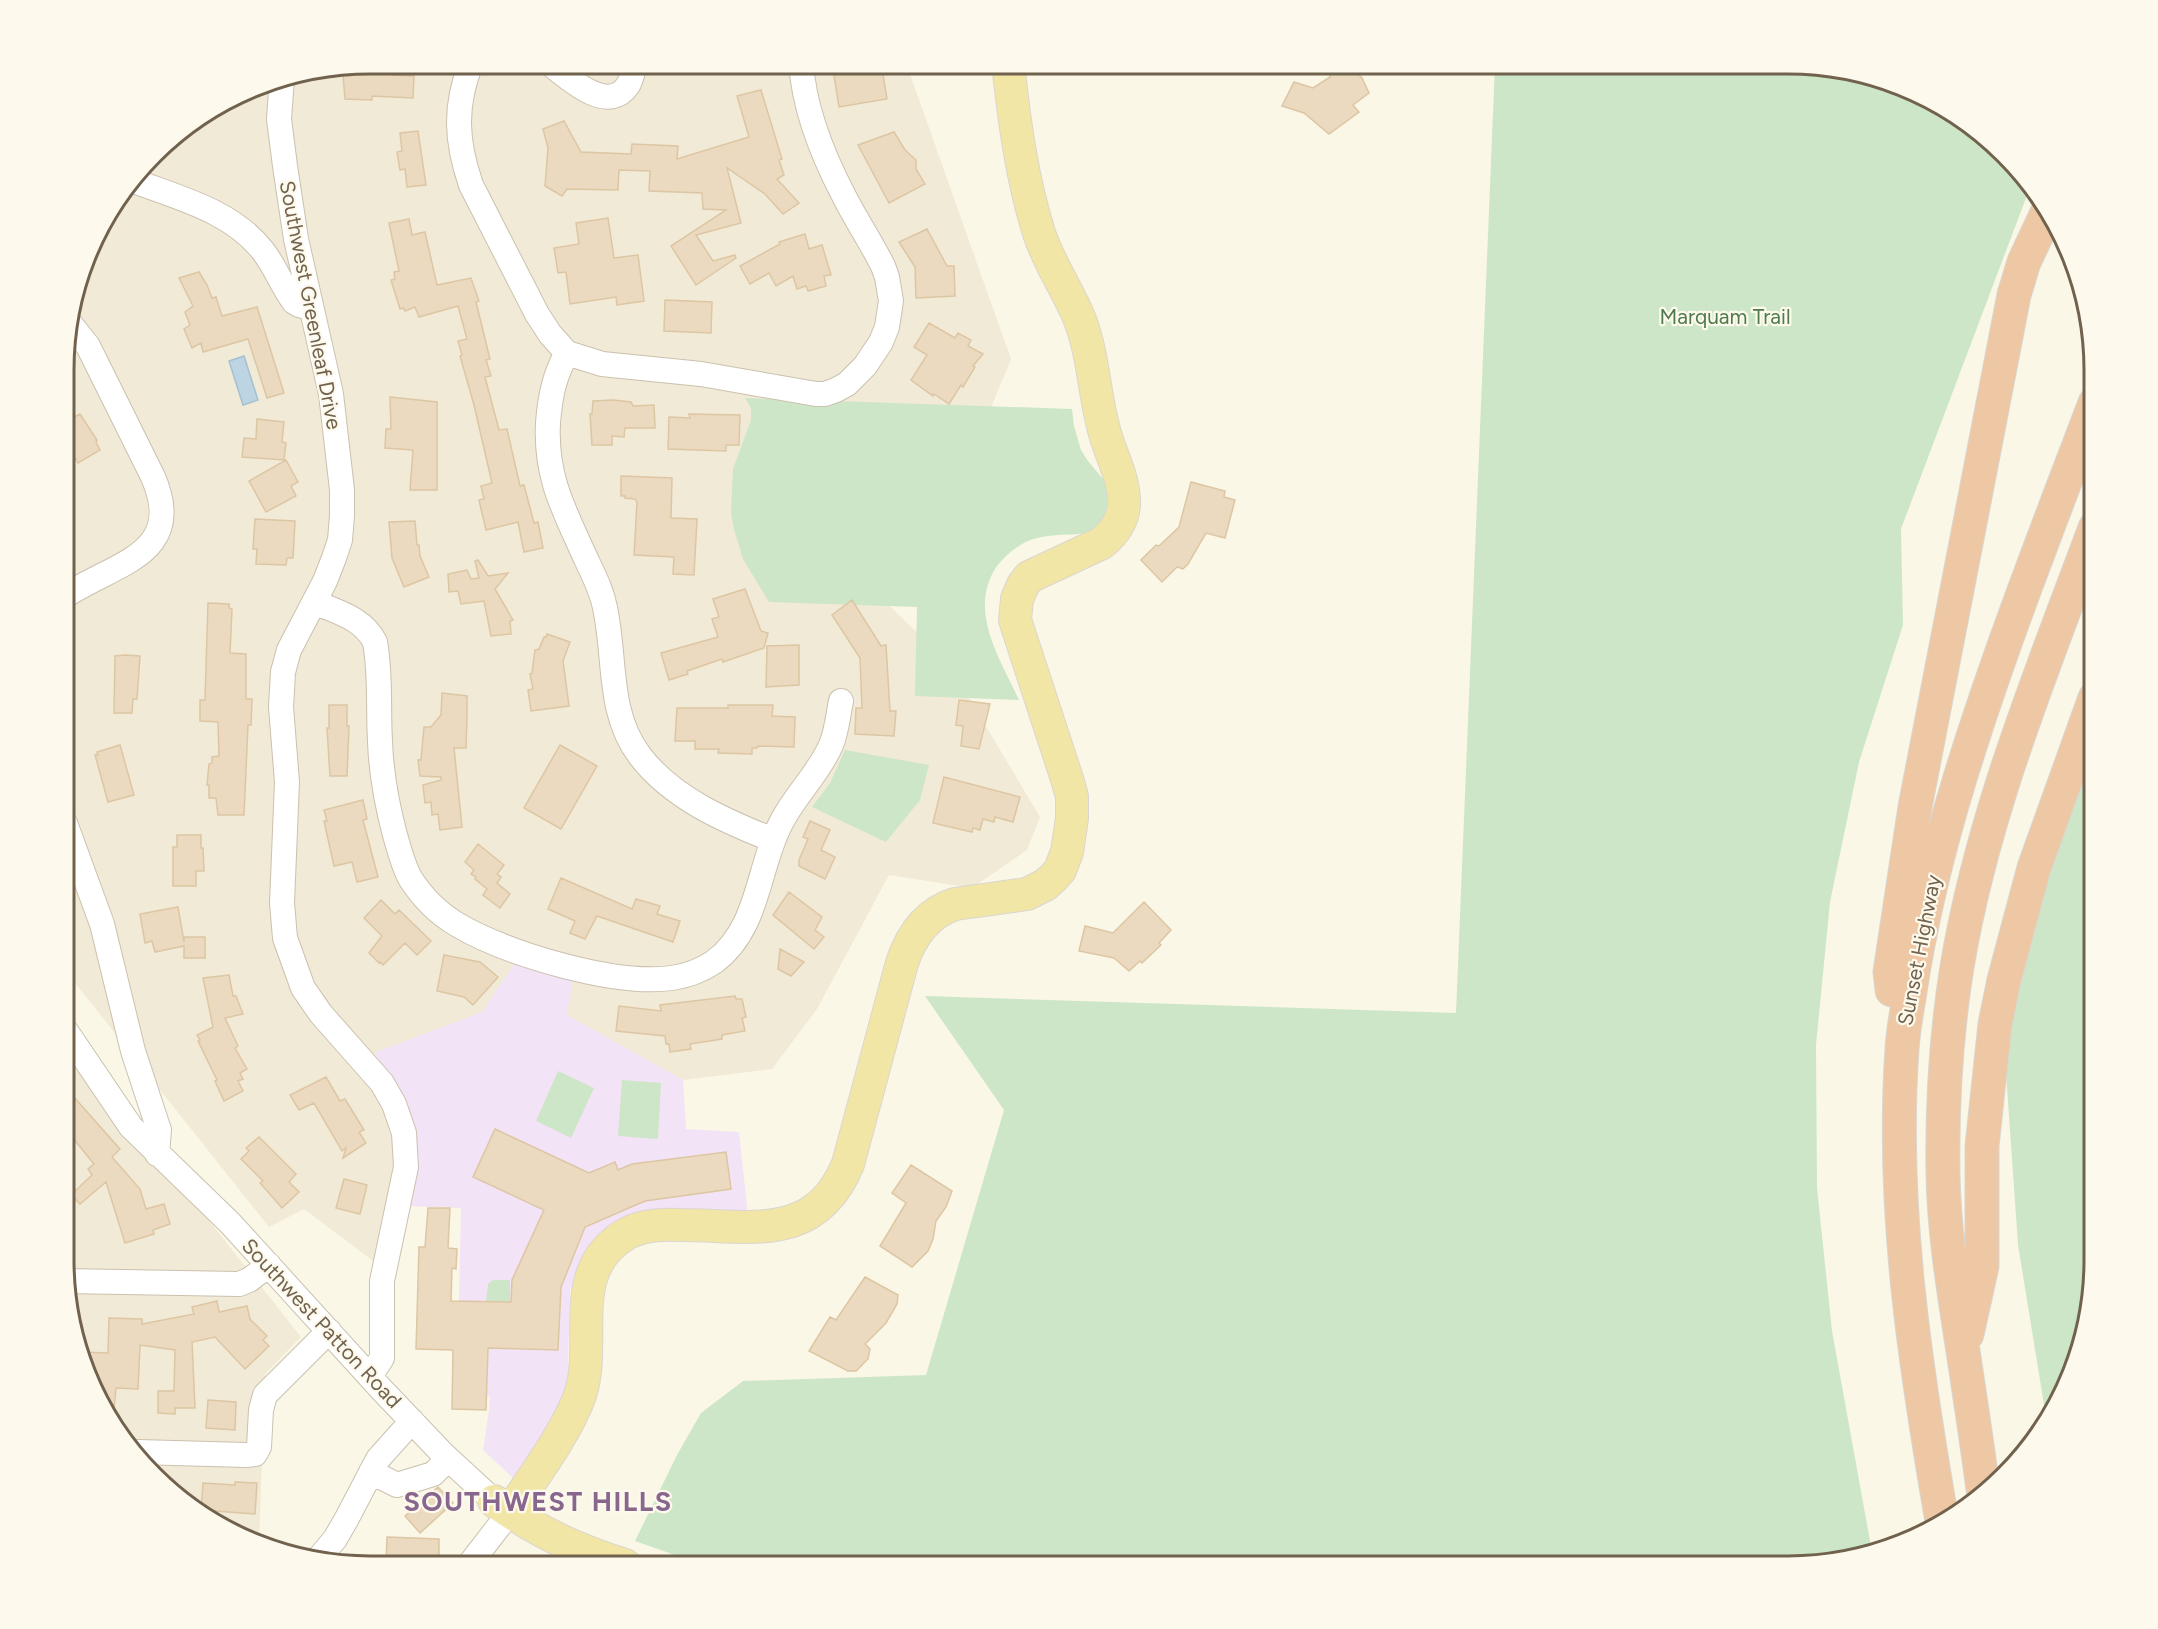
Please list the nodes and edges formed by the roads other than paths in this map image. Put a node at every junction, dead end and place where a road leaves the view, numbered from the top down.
1 (467, 74) edge
2 (564, 74) edge
3 (632, 74) edge
4 (803, 74) edge
5 (1009, 74) edge
6 (281, 87) edge
7 (140, 183) edge
8 (2044, 220) edge
9 (310, 308) junction
10 (76, 331) edge
11 (567, 353) junction
12 (2084, 432) edge
13 (2084, 558) edge
14 (74, 591) edge
15 (314, 602) junction
16 (841, 700) dead end
17 (2084, 729) edge
18 (773, 840) junction
19 (74, 846) edge
20 (74, 1043) edge
21 (1902, 1048) junction
22 (157, 1154) junction
23 (268, 1265) junction
24 (74, 1281) edge
25 (329, 1331) junction
26 (1963, 1354) junction
27 (370, 1376) junction
28 (412, 1421) junction
29 (145, 1452) edge
30 (448, 1459) junction
31 (371, 1472) junction
32 (1982, 1483) edge
33 (502, 1507) junction
34 (1940, 1514) edge
35 (324, 1552) edge
36 (473, 1556) edge
37 (594, 1556) edge

1 - 11 street
2 - 3 street
4 - 11 street
5 - 33 main road
6 - 9 street, Southwest Greenleaf Drive
7 - 9 street
8 - 21 highway
9 - 15 street, Southwest Greenleaf Drive
10 - 14 street
11 - 18 street
12 - 21 highway, Sunset Highway
13 - 26 highway, Sunset Highway
15 - 18 street
15 - 27 street, Southwest Greenleaf Drive
16 - 18 street
17 - 26 highway
19 - 22 street
20 - 22 street, Southwest Patton Road
21 - 34 highway, Sunset Highway
22 - 23 street, Southwest Patton Road
23 - 24 street
23 - 25 street, Southwest Patton Road
25 - 27 street, Southwest Patton Road
25 - 29 street
26 - 32 highway, Sunset Highway
27 - 28 street, Southwest Patton Road
28 - 30 street, Southwest Patton Road
28 - 31 street
30 - 31 street
30 - 33 street, Southwest Patton Road
31 - 35 street
33 - 36 street
33 - 37 main road, Southwest Patton Road

